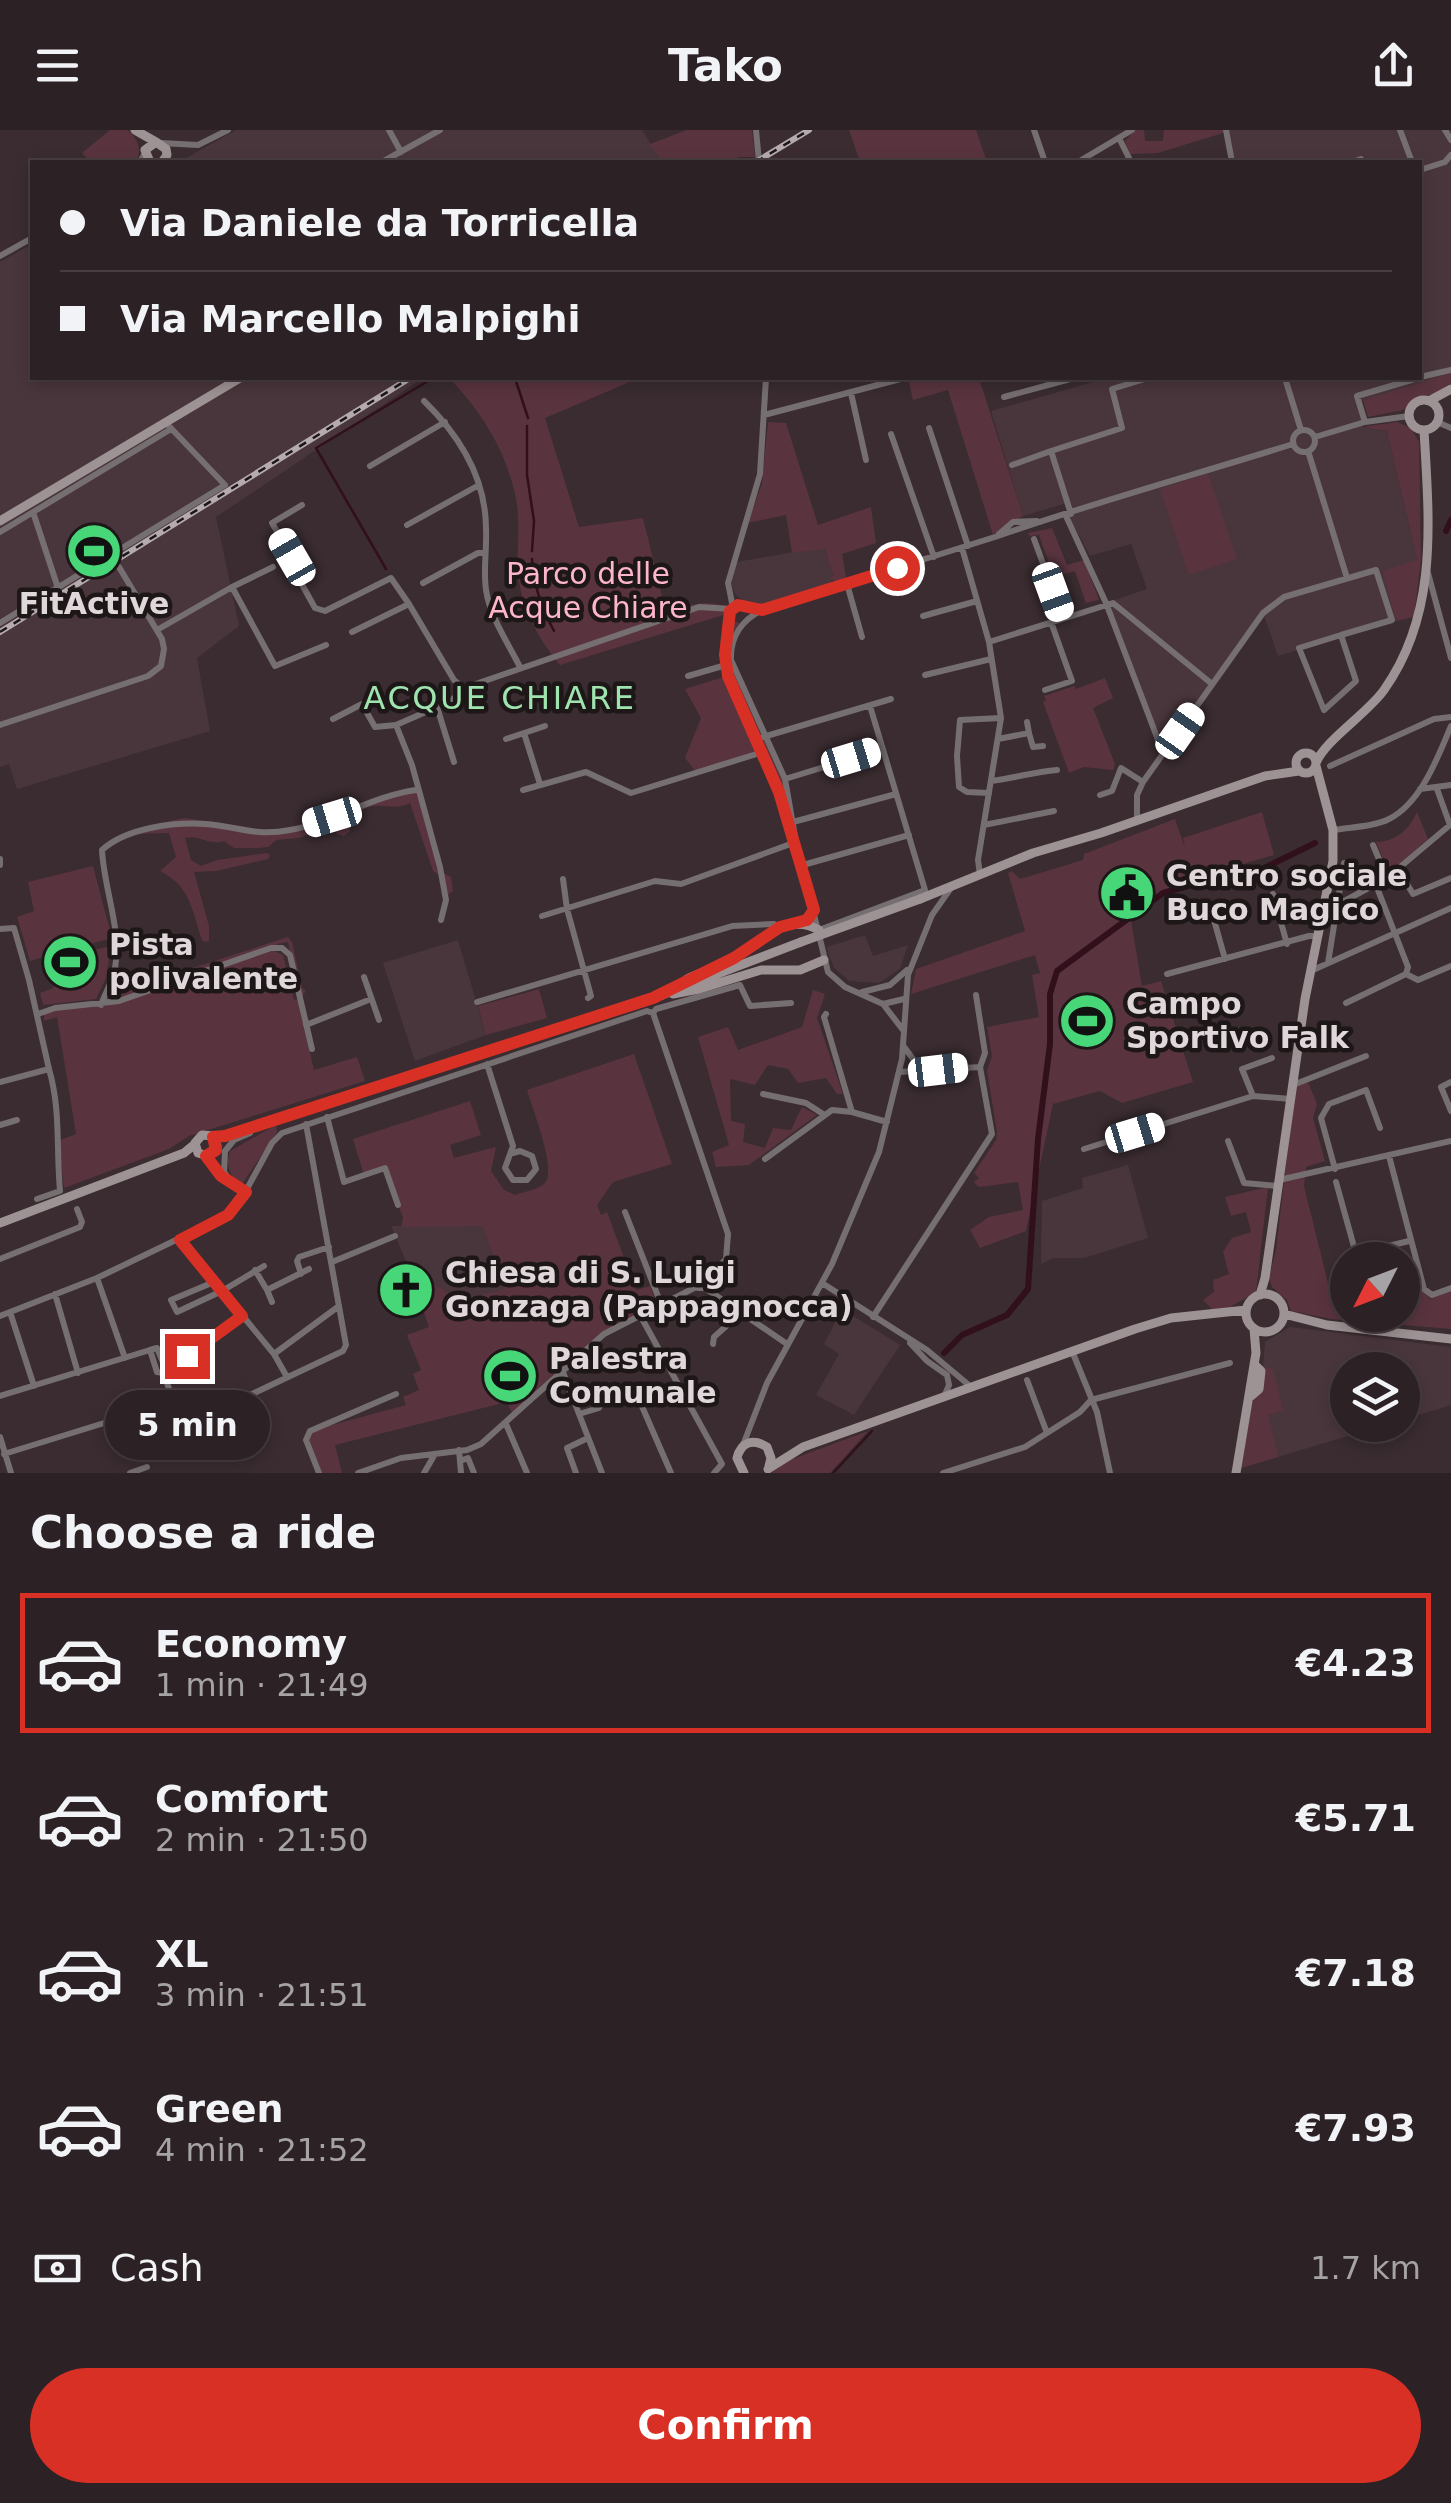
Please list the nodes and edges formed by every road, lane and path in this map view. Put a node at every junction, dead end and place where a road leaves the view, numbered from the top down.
1 (135, 130) edge
2 (228, 130) edge
3 (389, 130) edge
4 (440, 130) edge
5 (756, 130) edge
6 (1034, 130) edge
7 (1132, 130) edge
8 (1226, 130) edge
9 (1400, 130) edge
10 (1446, 130) edge
11 (1118, 138) junction
12 (1451, 140) edge
13 (401, 152) junction
14 (164, 153) edge
15 (1451, 155) edge
16 (145, 157) edge
17 (1361, 159) dead end
18 (386, 160) edge
19 (760, 160) edge
20 (1043, 160) edge
21 (1081, 160) edge
22 (1130, 160) edge
23 (1232, 160) edge
24 (1358, 160) edge
25 (1411, 160) edge
26 (1422, 169) edge
27 (30, 239) edge
28 (0, 256) edge
29 (1451, 370) edge
30 (1422, 376) edge
31 (237, 380) edge
32 (767, 380) edge
33 (897, 380) edge
34 (1067, 380) edge
35 (1114, 380) edge
36 (1141, 380) edge
37 (1287, 380) edge
38 (1409, 380) edge
39 (1112, 389) junction
40 (1451, 390) edge
41 (851, 394) junction
42 (1004, 397) dead end
43 (424, 401) dead end
44 (1429, 401) junction
45 (764, 415) junction
46 (1409, 416) junction
47 (1437, 416) junction
48 (445, 422) junction
49 (1365, 422) junction
50 (169, 426) junction
51 (930, 428) dead end
52 (1451, 428) edge
53 (1301, 430) junction
54 (1424, 430) junction
55 (891, 434) dead end
56 (1315, 437) junction
57 (1293, 444) junction
58 (1051, 451) junction
59 (1308, 452) junction
60 (866, 460) dead end
61 (1012, 465) dead end
62 (370, 466) dead end
63 (85, 476) junction
64 (479, 485) junction
65 (302, 506) dead end
66 (32, 512) junction
67 (1069, 515) junction
68 (0, 522) edge
69 (407, 526) dead end
70 (0, 532) edge
71 (1034, 539) dead end
72 (965, 547) junction
73 (484, 553) junction
74 (934, 556) junction
75 (119, 567) dead end
76 (273, 568) dead end
77 (1428, 573) junction
78 (1347, 578) junction
79 (423, 583) dead end
80 (847, 584) junction
81 (58, 588) junction
82 (232, 588) junction
83 (977, 601) junction
84 (409, 604) junction
85 (1106, 604) junction
86 (762, 610) junction
87 (1422, 610) junction
88 (736, 611) junction
89 (1438, 612) junction
90 (924, 616) dead end
91 (1063, 618) junction
92 (744, 622) junction
93 (1051, 622) junction
94 (0, 623) edge
95 (157, 630) junction
96 (1447, 631) edge
97 (352, 632) dead end
98 (1341, 635) junction
99 (862, 637) dead end
100 (989, 642) junction
101 (326, 645) dead end
102 (1451, 658) edge
103 (990, 659) junction
104 (729, 665) junction
105 (520, 668) junction
106 (925, 674) dead end
107 (688, 676) dead end
108 (1212, 684) junction
109 (464, 688) junction
110 (1045, 690) dead end
111 (891, 699) dead end
112 (870, 706) junction
113 (437, 707) junction
114 (1449, 708) edge
115 (1447, 716) edge
116 (1000, 718) junction
117 (334, 720) dead end
118 (1027, 722) dead end
119 (0, 725) edge
120 (396, 725) junction
121 (545, 726) dead end
122 (1451, 726) edge
123 (1029, 732) junction
124 (524, 733) junction
125 (761, 737) junction
126 (998, 738) junction
127 (506, 739) dead end
128 (1334, 739) junction
129 (1043, 746) dead end
130 (883, 749) junction
131 (763, 752) junction
132 (1163, 754) junction
133 (1303, 754) junction
134 (454, 762) dead end
135 (1316, 764) junction
136 (1330, 766) dead end
137 (1057, 770) dead end
138 (1302, 772) junction
139 (1265, 776) junction
140 (785, 779) junction
141 (991, 780) junction
142 (1143, 782) junction
143 (540, 784) junction
144 (1451, 785) edge
145 (1321, 787) junction
146 (1420, 789) junction
147 (1437, 789) junction
148 (416, 790) junction
149 (523, 790) dead end
150 (989, 793) junction
151 (896, 794) junction
152 (1100, 795) dead end
153 (1054, 812) dead end
154 (1137, 821) junction
155 (793, 822) junction
156 (984, 825) junction
157 (1333, 830) junction
158 (909, 835) junction
159 (796, 842) junction
160 (1373, 845) dead end
161 (1344, 863) dead end
162 (803, 865) junction
163 (1398, 868) junction
164 (980, 874) junction
165 (563, 878) dead end
166 (1387, 878) junction
167 (1451, 878) edge
168 (1376, 885) junction
169 (952, 886) junction
170 (1273, 894) dead end
171 (1337, 905) junction
172 (566, 908) junction
173 (1451, 908) edge
174 (814, 910) junction
175 (1212, 914) dead end
176 (542, 916) dead end
177 (441, 920) dead end
178 (774, 924) dead end
179 (798, 924) junction
180 (0, 929) edge
181 (819, 930) junction
182 (1395, 932) junction
183 (1320, 936) junction
184 (1297, 941) junction
185 (1287, 944) junction
186 (1316, 950) junction
187 (824, 960) junction
188 (1225, 960) junction
189 (1328, 964) junction
190 (912, 965) junction
191 (1451, 966) edge
192 (1313, 970) junction
193 (584, 972) junction
194 (1167, 974) dead end
195 (1406, 974) junction
196 (364, 977) dead end
197 (881, 989) junction
198 (860, 992) junction
199 (976, 994) dead end
200 (657, 997) junction
201 (588, 998) dead end
202 (372, 999) junction
203 (904, 999) junction
204 (477, 1002) dead end
205 (791, 1003) dead end
206 (1346, 1003) dead end
207 (882, 1004) junction
208 (101, 1005) junction
209 (654, 1012) junction
210 (38, 1014) junction
211 (826, 1014) dead end
212 (379, 1020) dead end
213 (306, 1025) junction
214 (903, 1030) junction
215 (904, 1040) junction
216 (312, 1049) dead end
217 (1366, 1056) dead end
218 (1272, 1058) dead end
219 (486, 1064) junction
220 (980, 1067) junction
221 (49, 1069) junction
222 (922, 1071) junction
223 (900, 1072) junction
224 (1, 1079) edge
225 (1451, 1082) edge
226 (1293, 1085) junction
227 (763, 1094) dead end
228 (1253, 1096) junction
229 (1291, 1099) junction
230 (1451, 1111) edge
231 (852, 1112) junction
232 (823, 1114) junction
233 (327, 1118) junction
234 (17, 1120) dead end
235 (269, 1122) junction
236 (887, 1122) junction
237 (306, 1124) junction
238 (0, 1125) edge
239 (1380, 1128) dead end
240 (1228, 1141) dead end
241 (1451, 1141) edge
242 (207, 1148) junction
243 (1084, 1149) dead end
244 (513, 1153) junction
245 (1389, 1156) junction
246 (765, 1159) dead end
247 (1334, 1169) junction
248 (1336, 1182) dead end
249 (1278, 1183) junction
250 (233, 1184) junction
251 (246, 1192) junction
252 (39, 1203) junction
253 (398, 1204) dead end
254 (78, 1209) dead end
255 (625, 1212) dead end
256 (0, 1214) edge
257 (0, 1222) edge
258 (395, 1236) dead end
259 (180, 1240) junction
260 (1408, 1241) junction
261 (329, 1247) junction
262 (0, 1259) edge
263 (332, 1262) junction
264 (264, 1266) dead end
265 (254, 1270) junction
266 (97, 1278) junction
267 (214, 1282) junction
268 (822, 1284) junction
269 (703, 1285) junction
270 (1451, 1288) edge
271 (266, 1290) junction
272 (222, 1291) junction
273 (54, 1294) junction
274 (1265, 1295) junction
275 (272, 1302) dead end
276 (661, 1304) junction
277 (339, 1306) junction
278 (10, 1312) junction
279 (741, 1314) junction
280 (1246, 1314) junction
281 (640, 1315) junction
282 (0, 1316) edge
283 (242, 1316) junction
284 (873, 1317) junction
285 (1282, 1319) junction
286 (1259, 1331) junction
287 (1451, 1339) edge
288 (910, 1342) junction
289 (713, 1344) dead end
290 (787, 1344) junction
291 (1072, 1351) junction
292 (274, 1354) junction
293 (124, 1358) junction
294 (1230, 1363) dead end
295 (78, 1372) junction
296 (562, 1372) junction
297 (163, 1373) junction
298 (287, 1378) junction
299 (1027, 1380) dead end
300 (34, 1386) junction
301 (971, 1386) junction
302 (634, 1388) dead end
303 (396, 1394) dead end
304 (0, 1396) edge
305 (944, 1397) junction
306 (1091, 1400) junction
307 (172, 1402) junction
308 (599, 1408) dead end
309 (579, 1414) junction
310 (754, 1417) junction
311 (506, 1424) junction
312 (184, 1428) junction
313 (1047, 1433) junction
314 (0, 1437) edge
315 (588, 1438) junction
316 (154, 1440) dead end
317 (742, 1446) junction
318 (765, 1446) junction
319 (803, 1447) junction
320 (2, 1449) edge
321 (459, 1450) junction
322 (436, 1453) junction
323 (738, 1458) junction
324 (460, 1461) junction
325 (147, 1467) dead end
326 (766, 1471) edge
327 (134, 1472) edge
328 (11, 1473) edge
329 (319, 1473) edge
330 (358, 1473) edge
331 (424, 1473) edge
332 (461, 1473) edge
333 (474, 1473) edge
334 (527, 1473) edge
335 (576, 1473) edge
336 (602, 1473) edge
337 (671, 1473) edge
338 (714, 1473) edge
339 (734, 1473) edge
340 (744, 1473) edge
341 (944, 1473) edge
342 (1110, 1473) edge
343 (1236, 1473) edge

1 - 14 main road
1 - 16 main road
2 - 14 street
3 - 13 street
4 - 13 street
5 - 19 street
6 - 20 street
7 - 11 street
8 - 23 street
9 - 25 street
10 - 12 street
11 - 21 street
11 - 22 street
13 - 18 street
14 - 16 main road
15 - 26 street
17 - 24 street
27 - 28 street
29 - 30 street
31 - 50 main road
32 - 45 street
33 - 41 street
34 - 42 street
35 - 39 street
36 - 39 street
37 - 53 street
38 - 49 street
39 - 58 street
40 - 44 main road
40 - 47 main road
41 - 45 street
41 - 60 street
43 - 48 street
44 - 46 main road
44 - 47 main road
45 - 88 street
46 - 49 street
46 - 54 main road
47 - 52 street
47 - 54 main road
48 - 62 street
48 - 64 street
49 - 56 street
50 - 63 main road
50 - 81 street
51 - 72 street
53 - 56 street
53 - 57 street
54 - 77 main road
55 - 74 street
56 - 59 street
57 - 59 street
57 - 67 street
58 - 61 street
58 - 67 street
59 - 78 street
63 - 66 street
63 - 68 main road
64 - 69 street
64 - 73 street
65 - 84 street
66 - 70 street
66 - 81 street
67 - 72 street
67 - 85 street
71 - 91 street
72 - 74 street
72 - 83 street
73 - 79 street
73 - 105 street
74 - 80 street
75 - 95 street
76 - 82 street
77 - 87 main road
77 - 89 street
78 - 98 street
78 - 108 street
80 - 86 street
80 - 99 street
81 - 94 street
82 - 95 street
82 - 101 street
83 - 90 street
83 - 100 street
84 - 97 street
84 - 109 street
85 - 91 street
85 - 108 street
85 - 132 street
86 - 88 street
86 - 92 street
87 - 89 street
87 - 128 main road
88 - 92 street
88 - 92 street
88 - 104 street
88 - 105 street
89 - 96 street
91 - 93 street
92 - 104 street
93 - 100 street
93 - 110 street
95 - 119 street
96 - 102 street
98 - 98 street
100 - 103 street
103 - 106 street
103 - 116 street
104 - 107 street
104 - 125 street
105 - 109 street
108 - 132 street
109 - 113 street
111 - 112 street
112 - 125 street
112 - 130 street
113 - 120 street
113 - 134 street
114 - 115 street
115 - 136 street
116 - 126 street
116 - 150 street
117 - 120 street
118 - 123 street
120 - 148 street
121 - 124 street
122 - 146 street
123 - 126 street
123 - 129 street
124 - 127 street
124 - 143 street
125 - 131 street
125 - 140 street
126 - 141 street
128 - 133 main road
128 - 135 main road
130 - 140 street
130 - 151 street
131 - 143 street
131 - 159 street
132 - 142 street
133 - 135 main road
133 - 138 main road
133 - 139 main road
135 - 138 main road
135 - 145 main road
137 - 141 street
138 - 139 main road
138 - 145 main road
139 - 154 main road
140 - 155 street
141 - 150 street
142 - 152 street
142 - 154 street
143 - 149 street
144 - 147 street
145 - 157 main road
146 - 147 street
146 - 157 street
147 - 163 street
148 - 177 street
148 - 208 street
150 - 156 street
151 - 155 street
151 - 158 street
153 - 156 street
154 - 164 main road
155 - 159 street
156 - 164 street
157 - 183 main road
158 - 162 street
158 - 181 street
159 - 162 street
159 - 172 street
160 - 166 street
161 - 171 street
162 - 174 street
163 - 166 street
163 - 167 street
164 - 169 main road
165 - 172 street
166 - 168 street
168 - 171 street
168 - 182 street
169 - 190 street
169 - 200 main road, bridge
170 - 185 street
171 - 189 street
172 - 176 street
172 - 193 street
173 - 182 street
174 - 179 main road
174 - 181 street
175 - 188 street
178 - 193 street
179 - 181 main road
179 - 200 main road
180 - 210 street
181 - 187 street
182 - 189 street
182 - 195 street
183 - 184 street
183 - 186 main road
184 - 185 street
184 - 186 street
185 - 188 street
186 - 192 main road
187 - 198 street
187 - 200 main road
188 - 194 street
189 - 192 street
190 - 197 street
190 - 203 street
191 - 195 street
192 - 226 main road
193 - 201 street
193 - 204 street
195 - 206 street
196 - 202 street
197 - 198 street
197 - 203 street
198 - 207 street
199 - 220 street
200 - 235 main road
202 - 212 street
202 - 213 street
203 - 207 street
203 - 214 street
205 - 209 street
207 - 214 street
208 - 210 street
208 - 213 street
209 - 219 street
209 - 269 street
210 - 221 street
211 - 231 street
213 - 216 street
214 - 215 street
215 - 222 street
215 - 223 street
217 - 226 street
218 - 228 street
219 - 233 street
219 - 244 street
220 - 222 street
220 - 284 street
221 - 224 street
221 - 252 street
222 - 223 street
223 - 236 street
225 - 230 street
226 - 229 main road
227 - 232 street
228 - 229 street
228 - 243 street
229 - 249 main road
231 - 232 street
231 - 236 street
232 - 246 street
233 - 237 street
233 - 253 street
234 - 238 street
235 - 242 main road
235 - 250 street
236 - 268 street
237 - 251 street
237 - 261 street
239 - 247 street
240 - 249 street
241 - 245 street
242 - 250 street
242 - 252 main road
244 - 244 street
245 - 247 street
245 - 260 street
247 - 249 street
248 - 260 street
249 - 274 main road
250 - 251 street
251 - 259 street
252 - 256 main road
252 - 257 main road
254 - 262 street
255 - 276 street
258 - 263 street
259 - 266 street
259 - 267 street
260 - 270 street
261 - 263 street
261 - 271 street
263 - 277 street
264 - 265 street
265 - 271 street
265 - 272 street
266 - 273 street
266 - 293 street
267 - 272 street
267 - 272 street
268 - 284 street
268 - 290 street
269 - 276 street
269 - 279 street
271 - 275 street
272 - 283 street
273 - 278 street
273 - 295 street
274 - 280 main road
274 - 285 main road
276 - 281 street
277 - 292 street
277 - 298 street
278 - 282 street
278 - 300 street
279 - 289 street
279 - 290 street
280 - 286 main road
280 - 291 main road
281 - 296 street
281 - 338 street
283 - 292 street
283 - 297 street
284 - 288 street
285 - 286 main road
285 - 287 main road
286 - 343 main road
288 - 301 street
288 - 305 street
290 - 310 street
291 - 301 main road
291 - 306 street
292 - 298 street
293 - 295 street
293 - 297 street
294 - 306 street
295 - 300 street
296 - 309 street
296 - 311 street
297 - 307 street
298 - 312 street
299 - 313 street
300 - 304 street
301 - 305 main road
302 - 337 street
303 - 329 street
305 - 319 main road
306 - 313 street
306 - 342 street
307 - 312 street
307 - 320 street
308 - 309 street
309 - 315 street
310 - 317 street
310 - 318 street
311 - 321 street
311 - 334 street
312 - 316 street
313 - 341 street
314 - 320 street
315 - 335 street
315 - 336 street
317 - 318 main road
317 - 323 main road
318 - 319 main road
318 - 326 main road
319 - 326 main road
320 - 328 street
321 - 322 street
321 - 324 street
322 - 330 street
322 - 331 street
323 - 339 main road
323 - 340 main road
324 - 332 street
324 - 333 street
325 - 327 street

